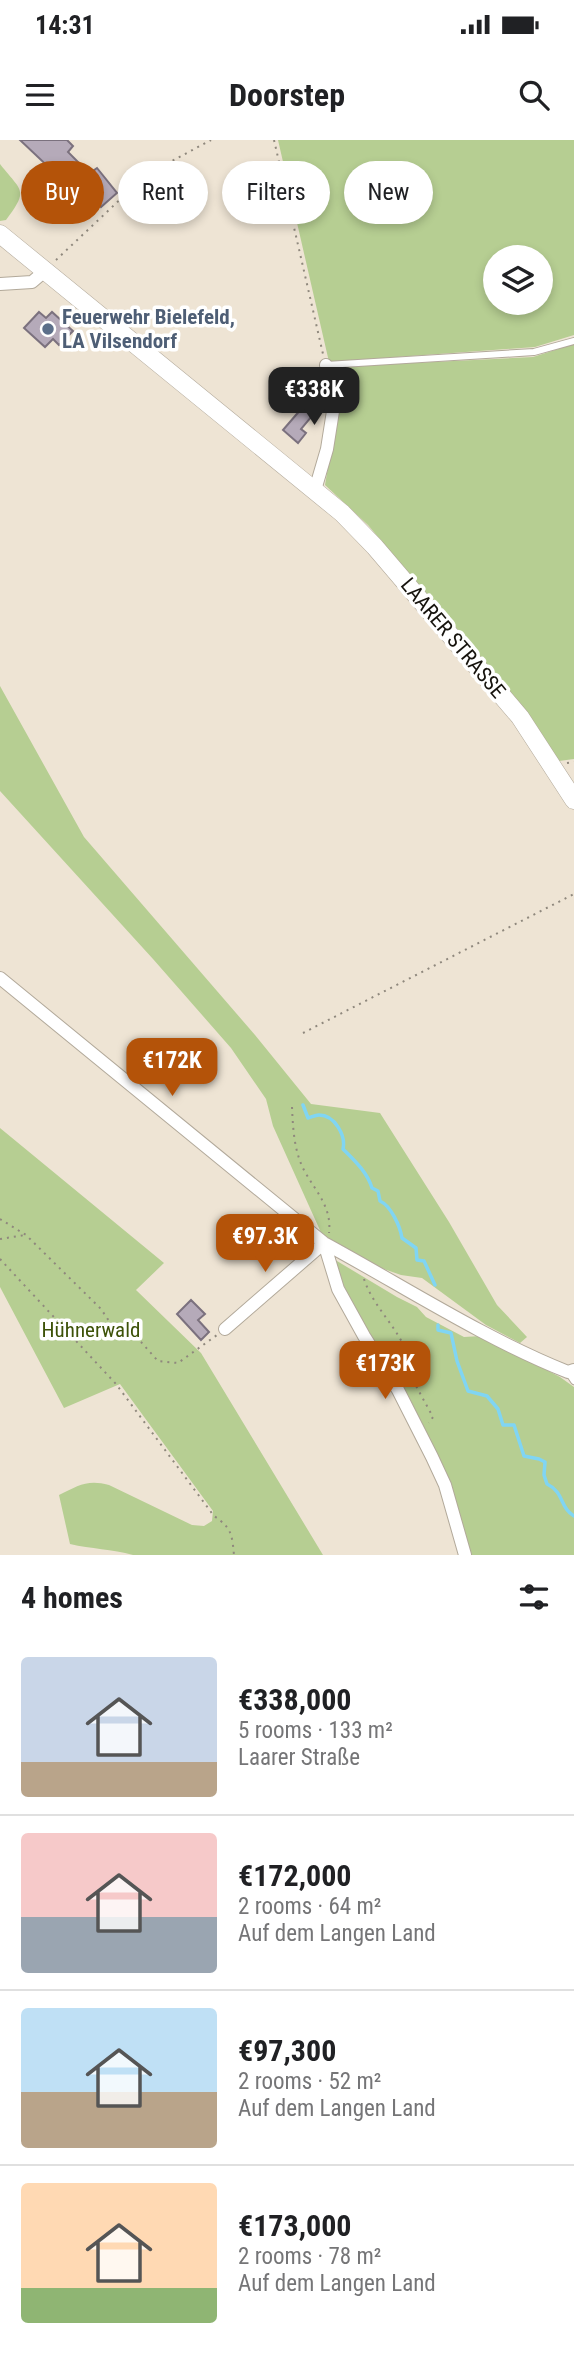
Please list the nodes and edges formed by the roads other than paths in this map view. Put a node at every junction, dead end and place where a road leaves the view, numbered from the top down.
1 (0, 234) edge
2 (46, 270) junction
3 (0, 284) edge
4 (574, 341) edge
5 (326, 365) joint
6 (315, 490) junction
7 (574, 800) edge
8 (0, 978) edge
9 (328, 1245) junction
10 (225, 1329) road end
11 (572, 1374) edge
12 (465, 1555) edge

1 - 2 street, LAARER STRASSE
2 - 3 street
2 - 6 street, LAARER STRASSE
4 - 5 lane
5 - 6 street
6 - 7 street, LAARER STRASSE
8 - 9 street
9 - 10 street
9 - 11 street
9 - 12 street

